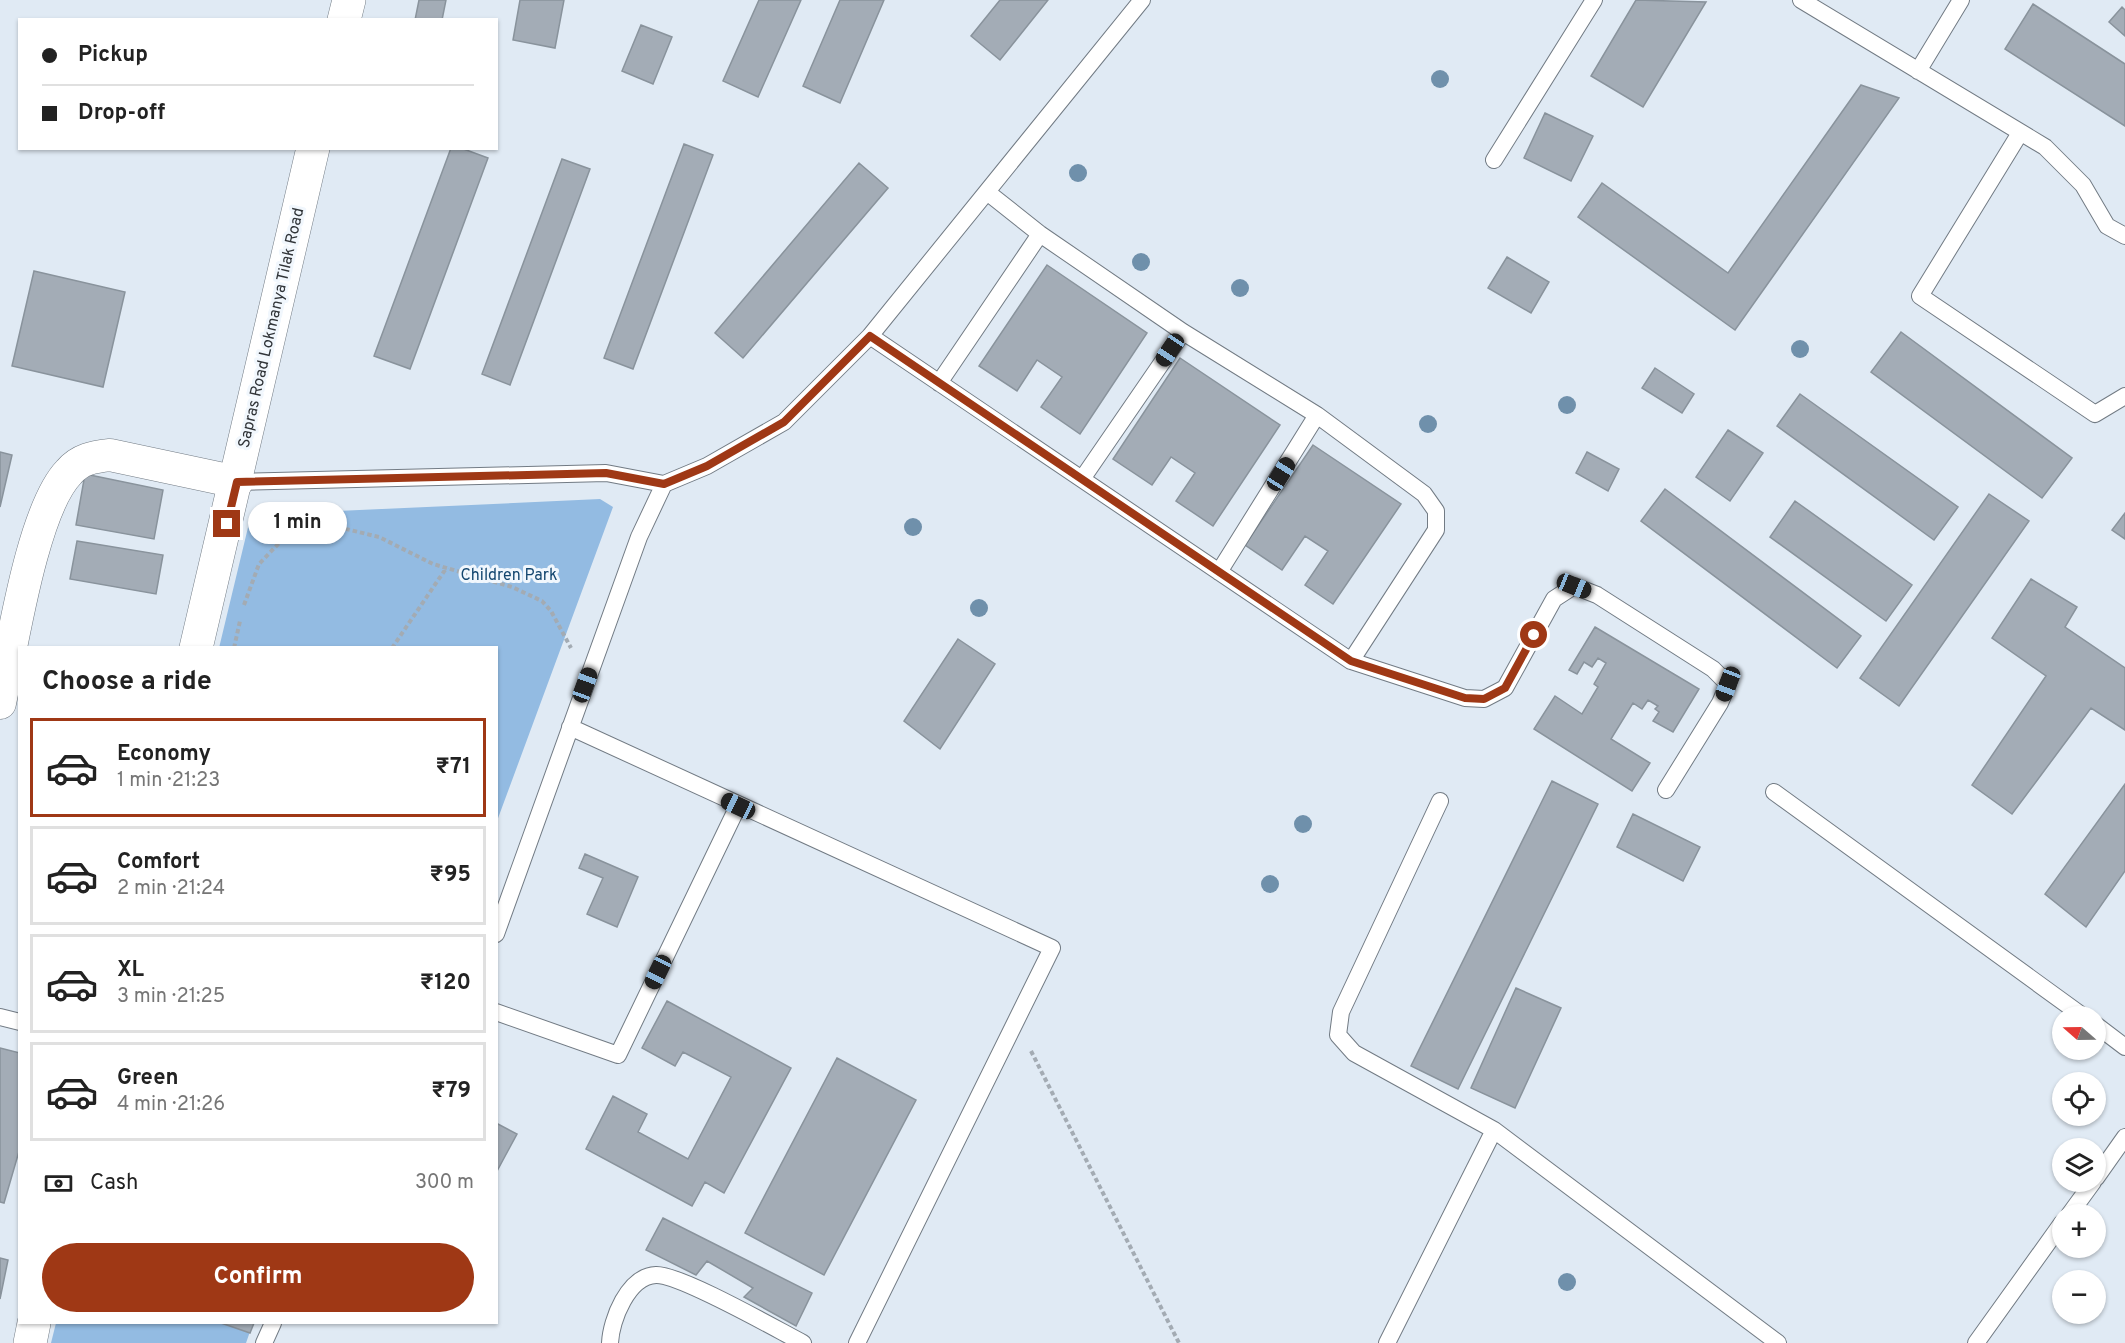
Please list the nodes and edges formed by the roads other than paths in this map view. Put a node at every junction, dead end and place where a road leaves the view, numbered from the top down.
1 (349, 0) edge
2 (1142, 0) edge
3 (1594, 0) edge
4 (1801, 0) edge
5 (1961, 0) edge
6 (344, 18) edge
7 (1918, 70) junction
8 (2020, 133) junction
9 (313, 150) edge
10 (1494, 160) dead end
11 (987, 192) junction
12 (1040, 234) junction
13 (2125, 236) edge
14 (1183, 332) junction
15 (870, 336) junction
16 (939, 383) junction
17 (2125, 396) edge
18 (1317, 415) junction
19 (1082, 479) junction
20 (237, 482) junction
21 (664, 484) junction
22 (1219, 572) junction
23 (196, 646) edge
24 (1351, 661) junction
25 (0, 703) edge
26 (570, 728) junction
27 (1666, 790) dead end
28 (1774, 792) dead end
29 (1440, 801) dead end
30 (738, 806) junction
31 (498, 928) edge
32 (2069, 1006) edge
33 (498, 1013) edge
34 (0, 1017) edge
35 (18, 1022) edge
36 (2106, 1033) edge
37 (2125, 1047) edge
38 (1494, 1130) junction
39 (2125, 1137) edge
40 (2106, 1164) edge
41 (2052, 1237) edge
42 (34, 1324) edge
43 (273, 1324) edge
44 (30, 1343) edge
45 (264, 1343) edge
46 (610, 1343) edge
47 (803, 1343) edge
48 (858, 1343) edge
49 (1387, 1343) edge
50 (1778, 1343) edge
51 (1976, 1343) edge

1 - 6 street
2 - 11 lane
3 - 10 lane
4 - 7 lane
5 - 7 lane
7 - 8 lane
8 - 13 lane
8 - 17 lane
9 - 20 street, Sapras Road Lokmanya Tilak Road
11 - 12 lane
11 - 15 lane
12 - 14 lane
12 - 16 lane
14 - 18 lane
14 - 19 lane
15 - 16 lane
15 - 21 lane
16 - 19 lane
18 - 22 lane
18 - 24 lane
19 - 22 lane
20 - 21 lane
20 - 23 street, Sapras Road Lokmanya Tilak Road
20 - 25 street
21 - 26 lane
22 - 24 lane
24 - 27 lane
26 - 30 lane
26 - 31 lane
28 - 32 lane
29 - 38 lane
30 - 33 lane
30 - 48 lane
34 - 35 lane
36 - 37 lane
38 - 49 lane
38 - 50 lane
39 - 40 lane
41 - 51 lane
42 - 44 street
43 - 45 lane
46 - 47 lane

